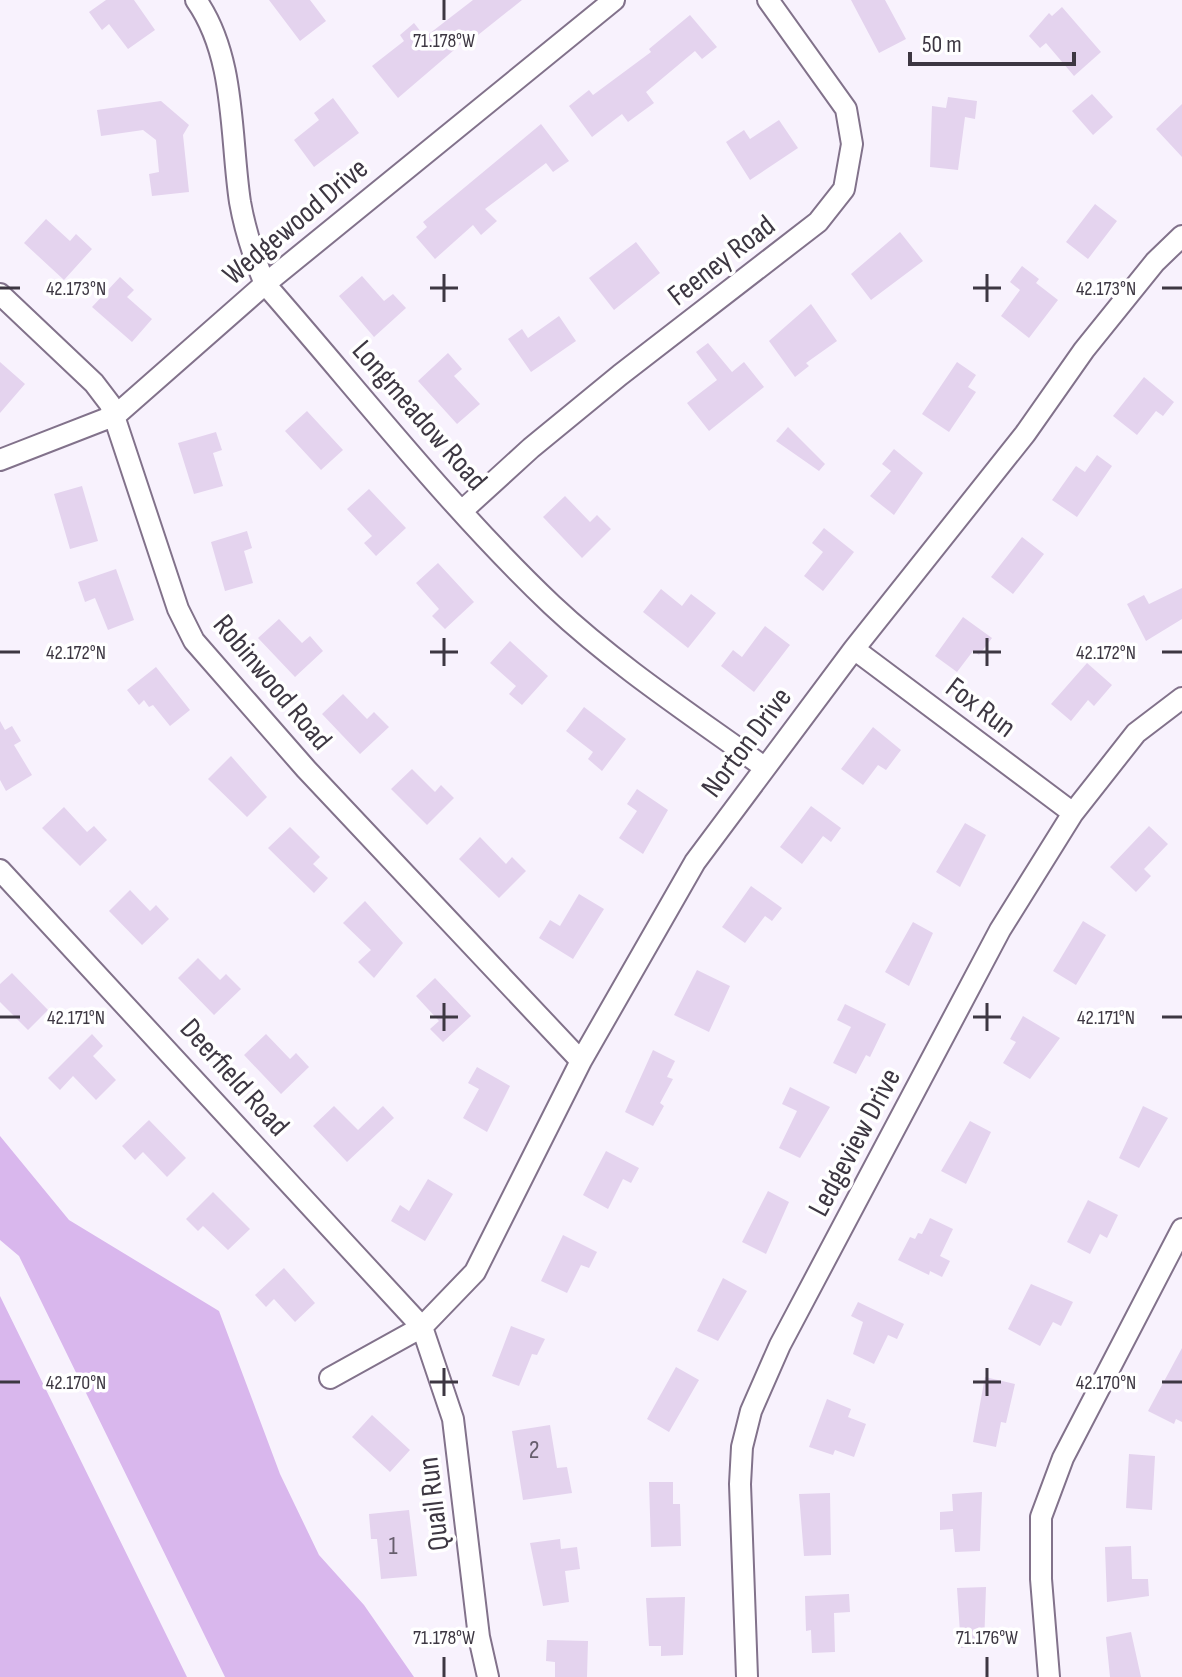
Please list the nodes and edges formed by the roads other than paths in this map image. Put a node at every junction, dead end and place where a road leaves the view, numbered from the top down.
1 (196, 0) edge
2 (614, 0) edge
3 (768, 0) edge
4 (1182, 236) edge
5 (265, 284) junction
6 (0, 294) edge
7 (116, 415) junction
8 (0, 460) edge
9 (463, 510) junction
10 (854, 649) junction
11 (1182, 698) edge
12 (764, 767) junction
13 (1073, 813) junction
14 (0, 870) edge
15 (581, 1061) junction
16 (1182, 1229) edge
17 (422, 1327) junction
18 (330, 1378) dead end
19 (488, 1677) edge
20 (747, 1677) edge
21 (1049, 1677) edge

1 - 5 street, Longmeadow Road
2 - 5 street, Wedgewood Drive
3 - 9 street, Feeney Road
4 - 10 street, Norton Drive
5 - 7 street, Wedgewood Drive
5 - 9 street, Longmeadow Road
6 - 7 street, Robinwood Road
7 - 8 street, Wedgewood Drive
7 - 15 street, Robinwood Road
9 - 12 street, Longmeadow Road
10 - 12 street, Norton Drive
10 - 13 street, Fox Run
11 - 13 street, Ledgeview Drive
12 - 15 street, Norton Drive
13 - 20 street, Ledgeview Drive
14 - 17 street, Deerfield Road
15 - 17 street, Norton Drive
16 - 21 street
17 - 18 street, Norton Drive
17 - 19 street, Quail Run

